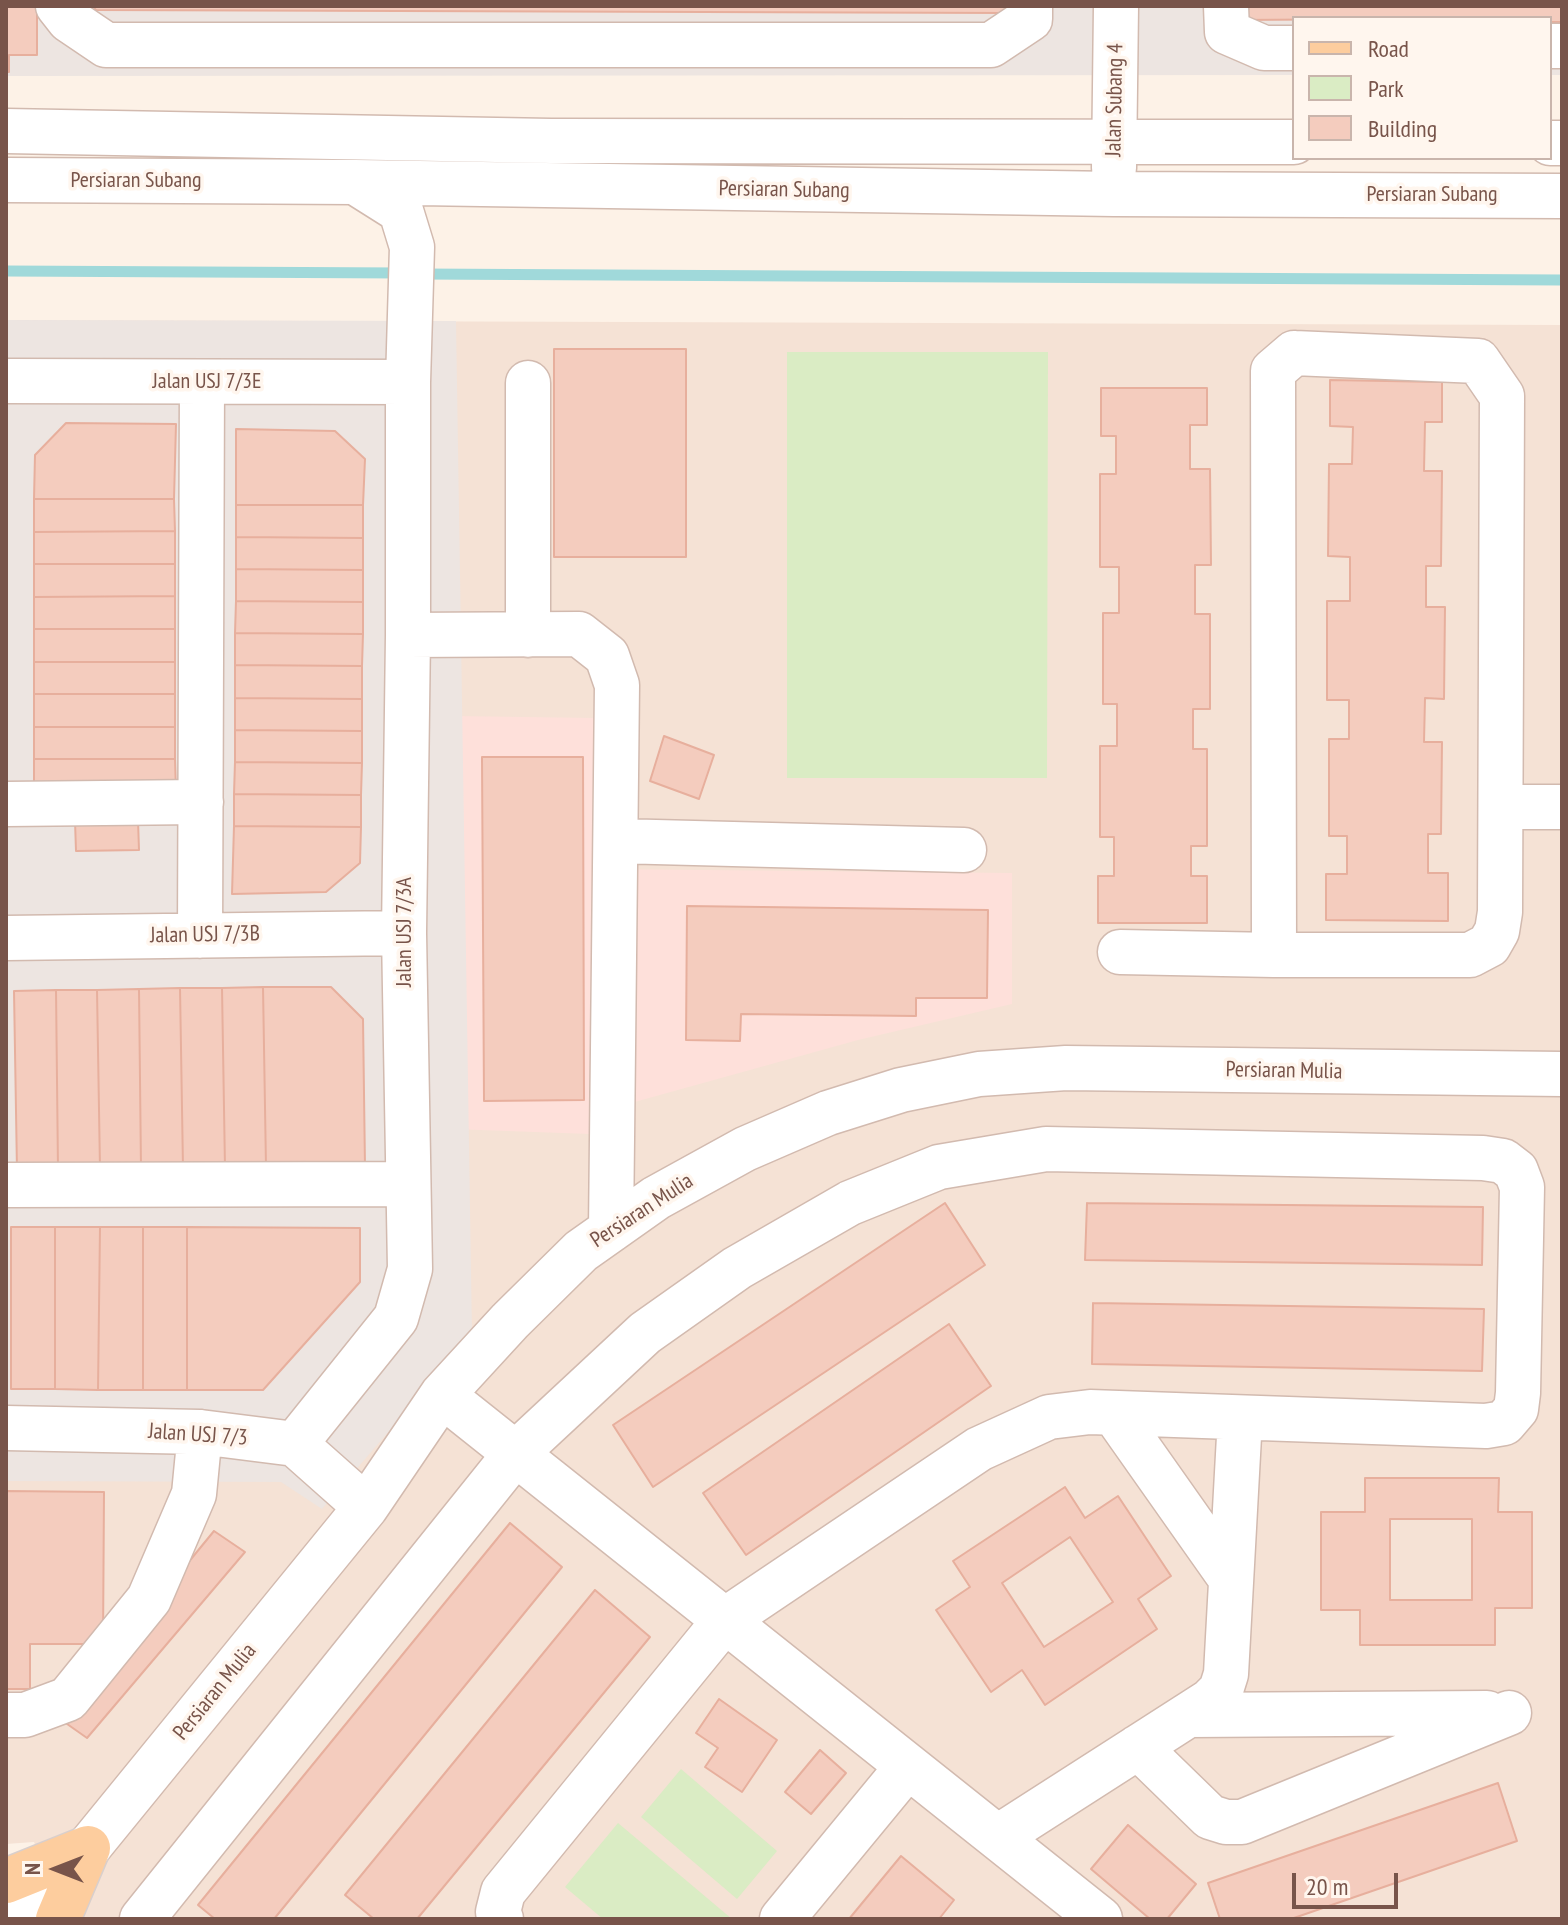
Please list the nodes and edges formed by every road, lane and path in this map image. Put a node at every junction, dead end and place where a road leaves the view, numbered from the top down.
1 (58, 6) edge
2 (1030, 6) edge
3 (1116, 6) edge
4 (1226, 6) edge
5 (1292, 48) edge
6 (6, 131) edge
7 (1115, 141) junction
8 (1292, 142) edge
9 (6, 180) edge
10 (355, 182) junction
11 (507, 186) junction
12 (1114, 194) junction
13 (1562, 196) edge
14 (412, 247) junction
15 (6, 381) edge
16 (202, 382) junction
17 (408, 382) junction
18 (528, 383) dead end
19 (408, 635) junction
20 (528, 635) junction
21 (201, 802) junction
22 (6, 804) edge
23 (1502, 807) junction
24 (1562, 807) edge
25 (617, 841) junction
26 (964, 850) dead end
27 (404, 933) junction
28 (200, 936) junction
29 (6, 938) edge
30 (1120, 952) dead end
31 (1274, 955) junction
32 (1562, 1074) edge
33 (408, 1184) junction
34 (6, 1185) edge
35 (611, 1230) junction
36 (442, 1395) junction
37 (1114, 1413) junction
38 (1240, 1418) junction
39 (6, 1428) edge
40 (200, 1432) junction
41 (295, 1444) junction
42 (515, 1454) junction
43 (366, 1507) junction
44 (1231, 1579) junction
45 (725, 1620) junction
46 (6, 1715) edge
47 (1189, 1715) junction
48 (1138, 1747) junction
49 (908, 1766) junction
50 (998, 1837) junction
51 (88, 1848) junction
52 (6, 1881) edge
53 (16, 1919) edge
54 (58, 1919) edge
55 (142, 1919) edge
56 (501, 1919) edge
57 (782, 1919) edge
58 (1100, 1919) edge

1 - 2 street
3 - 7 street, Jalan Subang 4
4 - 5 street
6 - 7 street
7 - 8 street
7 - 12 street, Jalan Subang 4
9 - 10 street, Persiaran Subang
10 - 11 street, Persiaran Subang
10 - 14 street
11 - 12 street, Persiaran Subang
11 - 14 street
12 - 13 street, Persiaran Subang
14 - 17 street, Jalan USJ 7/3A
15 - 16 street, Jalan USJ 7/3E
16 - 17 street, Jalan USJ 7/3E
16 - 21 street
17 - 19 street, Jalan USJ 7/3A
18 - 20 street
19 - 20 street
19 - 27 street, Jalan USJ 7/3A
20 - 25 street
21 - 22 street
21 - 28 street
23 - 24 street
23 - 31 street
23 - 31 street
25 - 26 street
25 - 35 street
27 - 28 street, Jalan USJ 7/3B
27 - 33 street, Jalan USJ 7/3A
28 - 29 street, Jalan USJ 7/3B
30 - 31 street
32 - 35 street, Persiaran Mulia
33 - 34 street
33 - 41 street, Jalan USJ 7/3A
35 - 36 street, Persiaran Mulia
36 - 42 street
36 - 43 street, Persiaran Mulia
37 - 38 street
37 - 44 street
37 - 45 street
38 - 42 street
38 - 44 street
39 - 40 street, Jalan USJ 7/3
40 - 41 street, Jalan USJ 7/3
40 - 46 street
41 - 43 street
42 - 45 street
42 - 55 street
43 - 51 street, Persiaran Mulia
44 - 47 street
45 - 49 street
45 - 56 street
47 - 48 street
47 - 48 street
48 - 50 street
49 - 50 street
49 - 57 street
50 - 58 street
51 - 52 main road
51 - 53 street, Persiaran Mulia
51 - 54 main road

